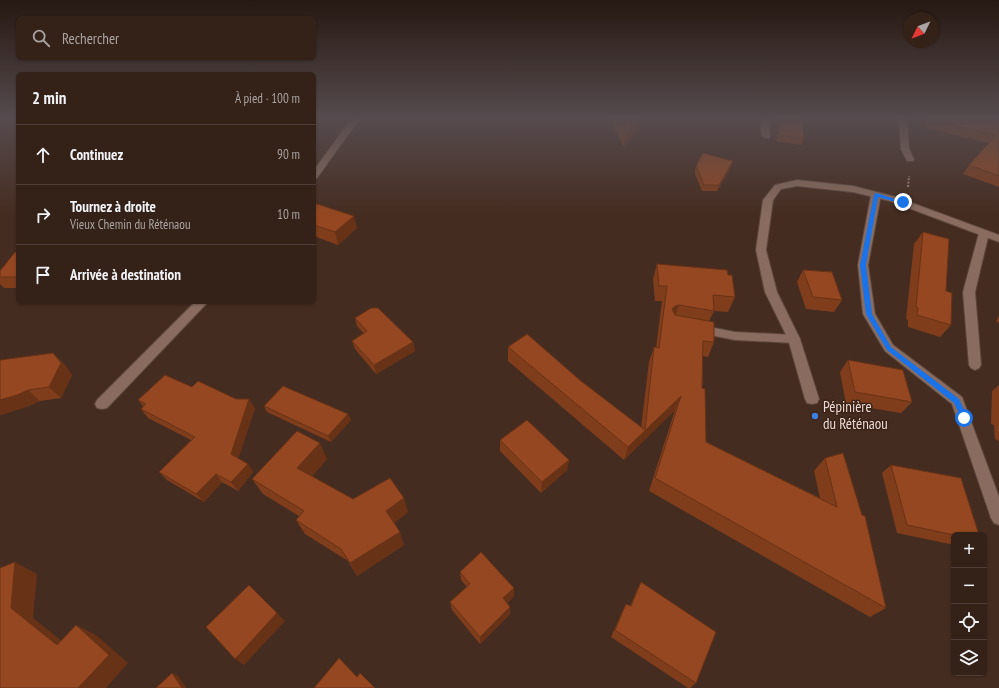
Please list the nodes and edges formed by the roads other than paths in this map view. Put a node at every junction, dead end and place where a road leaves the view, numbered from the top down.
1 (333, 150) edge
2 (906, 150) edge
3 (910, 159) road end
4 (316, 173) edge
5 (876, 195) junction
6 (984, 233) junction
7 (999, 239) edge
8 (200, 304) edge
9 (689, 328) edge
10 (794, 339) junction
11 (975, 365) dead end
12 (812, 399) dead end
13 (102, 404) dead end
14 (999, 518) edge

1 - 4 street
2 - 3 street
5 - 6 street
5 - 10 street
5 - 14 street
6 - 7 street
6 - 11 street
8 - 13 street
9 - 10 street
10 - 12 street

